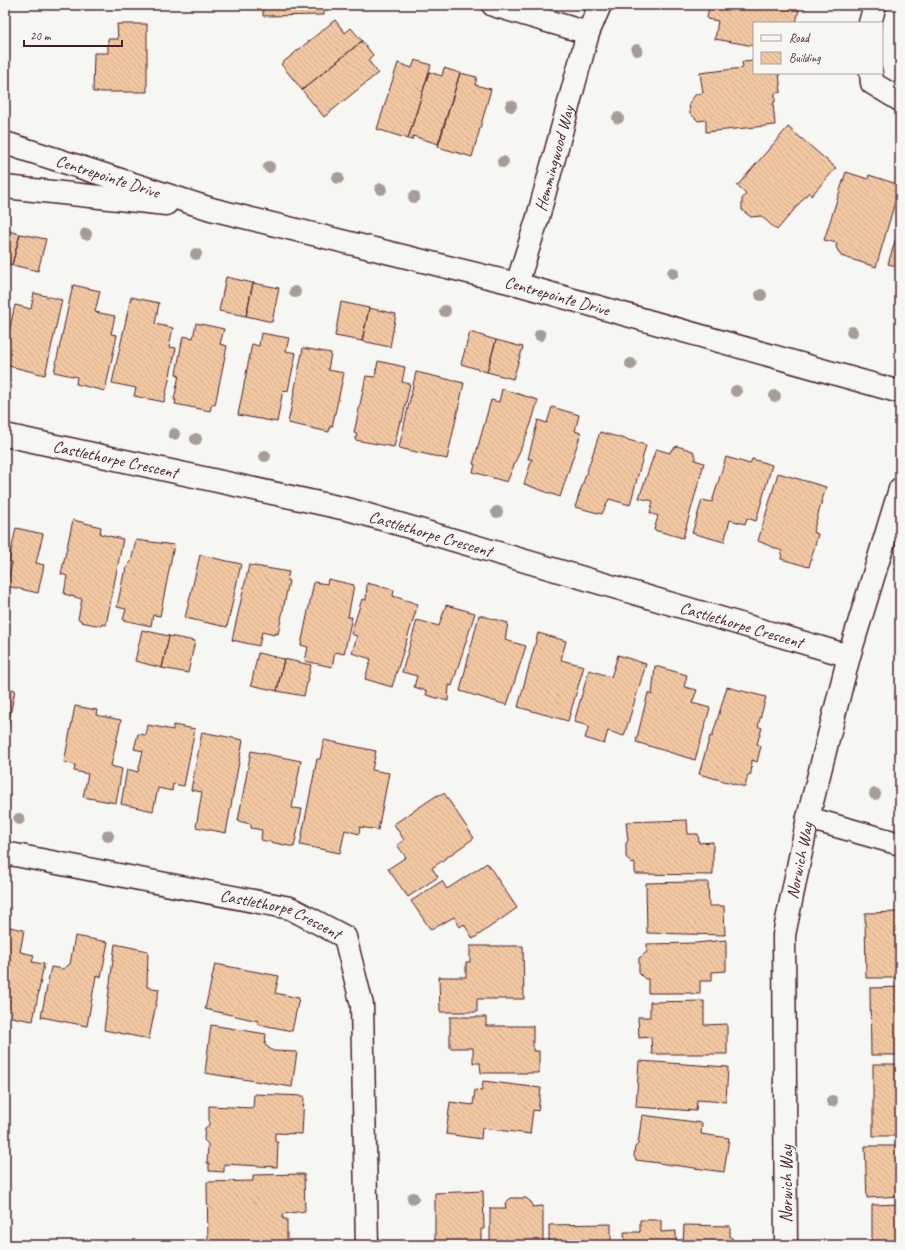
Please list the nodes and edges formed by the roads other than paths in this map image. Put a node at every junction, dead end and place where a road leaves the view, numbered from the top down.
1 (493, 5) edge
2 (591, 5) edge
3 (600, 5) edge
4 (875, 5) edge
5 (870, 22) edge
6 (588, 33) junction
7 (871, 74) edge
8 (900, 100) edge
9 (5, 142) edge
10 (5, 188) edge
11 (211, 209) junction
12 (517, 284) junction
13 (900, 392) edge
14 (5, 435) edge
15 (900, 489) edge
16 (849, 656) junction
17 (808, 818) junction
18 (900, 844) edge
19 (5, 853) edge
20 (367, 1245) edge
21 (786, 1245) edge

1 - 6 street
2 - 6 street, Hemmingwood Way
3 - 6 street, Hemmingwood Way
4 - 5 street
6 - 12 street, Hemmingwood Way
7 - 8 street
9 - 11 street, Centrepointe Drive
10 - 11 street, Centrepointe Drive
11 - 12 street, Centrepointe Drive
12 - 13 street, Centrepointe Drive
14 - 16 street, Castlethorpe Crescent
15 - 16 street, Norwich Way
16 - 17 street, Norwich Way
17 - 18 street
17 - 21 street, Norwich Way
19 - 20 street, Castlethorpe Crescent

